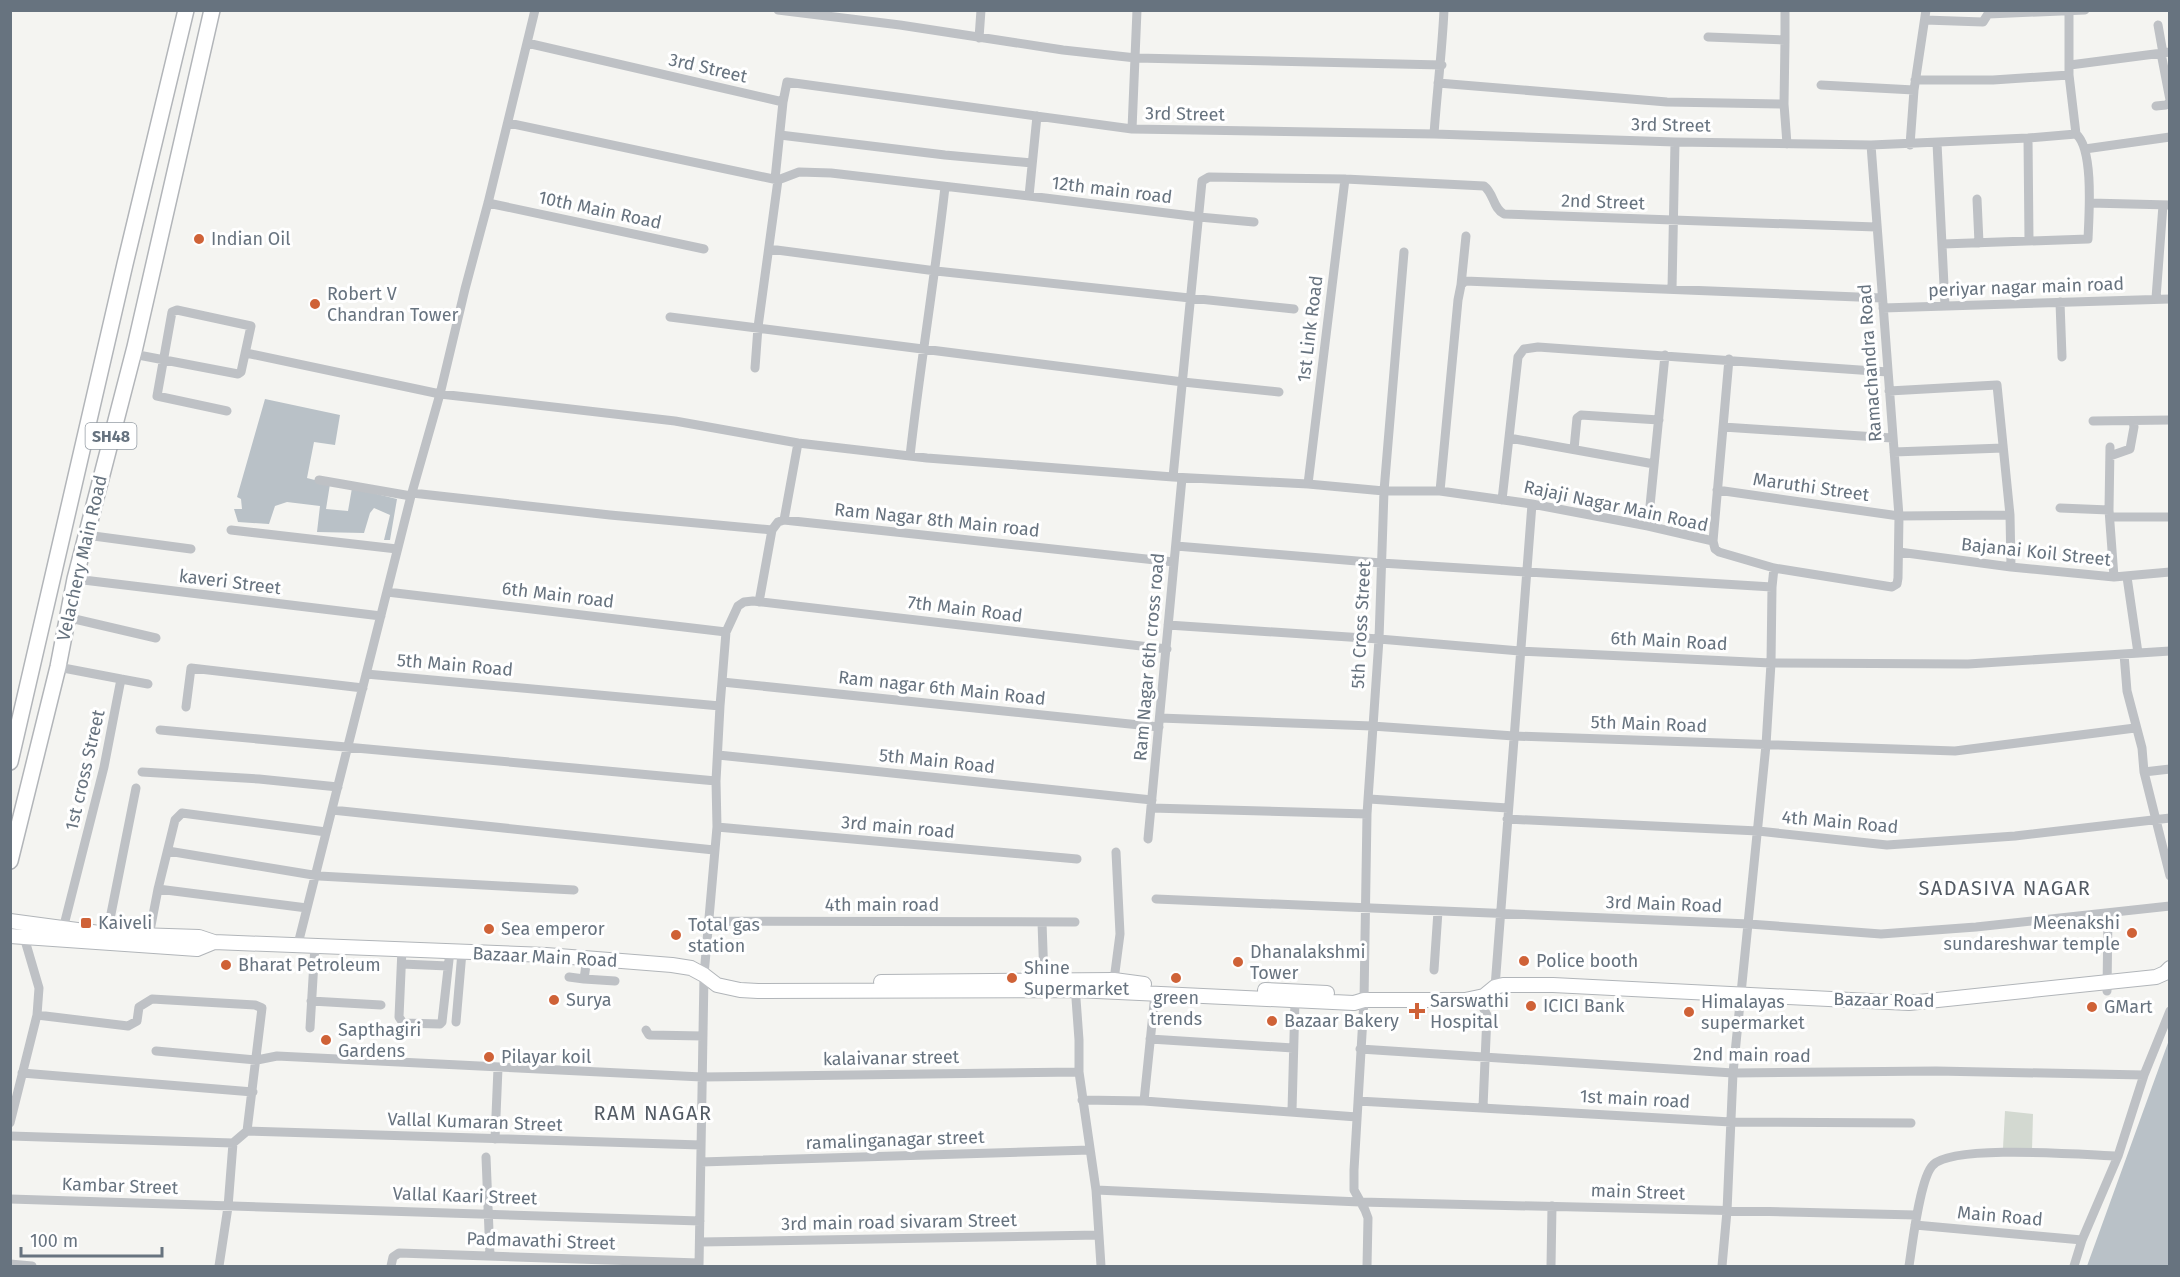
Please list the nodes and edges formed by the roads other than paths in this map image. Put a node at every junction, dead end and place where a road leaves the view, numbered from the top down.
1 (186, 10) edge
2 (212, 10) edge
3 (535, 10) edge
4 (778, 10) edge
5 (981, 10) edge
6 (1137, 10) edge
7 (1444, 10) edge
8 (1785, 10) edge
9 (2085, 10) edge
10 (1989, 12) edge
11 (2069, 12) edge
12 (1926, 15) edge
13 (2158, 25) dead end
14 (1708, 37) dead end
15 (979, 38) junction
16 (1785, 40) junction
17 (527, 43) junction
18 (2164, 53) edge
19 (1136, 58) junction
20 (1442, 65) junction
21 (2070, 65) junction
22 (2069, 75) junction
23 (1438, 83) junction
24 (1821, 85) dead end
25 (1915, 85) junction
26 (2169, 101) edge
27 (783, 102) junction
28 (1784, 104) junction
29 (2156, 106) dead end
30 (1037, 116) junction
31 (508, 123) junction
32 (1132, 129) junction
33 (1434, 134) junction
34 (2076, 134) junction
35 (780, 135) junction
36 (2169, 137) edge
37 (2028, 138) junction
38 (1675, 142) junction
39 (1938, 143) junction
40 (1787, 144) junction
41 (1871, 145) junction
42 (1910, 145) junction
43 (2085, 149) junction
44 (1032, 163) junction
45 (1345, 179) junction
46 (776, 180) junction
47 (945, 187) junction
48 (1029, 196) junction
49 (1977, 199) dead end
50 (488, 203) junction
51 (2090, 203) junction
52 (2166, 205) edge
53 (1199, 217) junction
54 (1674, 221) junction
55 (1254, 222) dead end
56 (1876, 227) junction
57 (133, 231) junction
58 (1466, 236) dead end
59 (159, 238) junction
60 (2029, 241) junction
61 (1979, 243) junction
62 (1943, 244) junction
63 (704, 249) dead end
64 (769, 249) junction
65 (1404, 252) dead end
66 (2164, 254) edge
67 (936, 271) junction
68 (1461, 285) junction
69 (1672, 288) junction
70 (1882, 297) junction
71 (1192, 298) junction
72 (2156, 298) junction
73 (2169, 299) edge
74 (2060, 302) junction
75 (1945, 306) junction
76 (1883, 308) junction
77 (1294, 309) dead end
78 (670, 317) dead end
79 (758, 327) junction
80 (922, 349) junction
81 (134, 350) junction
82 (246, 353) junction
83 (1665, 356) junction
84 (2062, 357) dead end
85 (165, 358) junction
86 (1729, 359) junction
87 (755, 368) dead end
88 (1888, 372) junction
89 (1183, 382) junction
90 (1889, 391) junction
91 (1279, 392) dead end
92 (440, 394) junction
93 (228, 411) dead end
94 (1659, 420) junction
95 (2169, 420) edge
96 (2093, 421) dead end
97 (2133, 421) junction
98 (1723, 427) junction
99 (1509, 438) junction
100 (1892, 438) junction
101 (798, 443) junction
102 (2003, 448) junction
103 (1574, 449) junction
104 (1894, 452) junction
105 (910, 456) junction
106 (1654, 464) junction
107 (1178, 478) junction
108 (319, 480) dead end
109 (1308, 483) junction
110 (1717, 490) junction
111 (1384, 491) junction
112 (1440, 491) junction
113 (411, 495) junction
114 (1502, 500) junction
115 (1532, 504) junction
116 (2060, 508) dead end
117 (2110, 513) junction
118 (2010, 515) junction
119 (1899, 516) junction
120 (2169, 517) edge
121 (784, 520) junction
122 (1648, 526) junction
123 (231, 530) dead end
124 (772, 530) junction
125 (86, 535) junction
126 (1713, 541) junction
127 (1176, 546) junction
128 (191, 549) dead end
129 (397, 549) junction
130 (1899, 552) junction
131 (1174, 562) junction
132 (1381, 562) junction
133 (2010, 567) junction
134 (1774, 568) junction
135 (1527, 572) junction
136 (2169, 572) edge
137 (2114, 577) junction
138 (2127, 577) junction
139 (1898, 578) joint
140 (75, 579) junction
141 (1772, 587) junction
142 (387, 592) junction
143 (759, 602) junction
144 (381, 616) junction
145 (66, 617) junction
146 (1168, 625) junction
147 (726, 632) junction
148 (156, 638) dead end
149 (1379, 639) junction
150 (1167, 649) junction
151 (1520, 651) junction
152 (2169, 651) edge
153 (2138, 653) junction
154 (2124, 654) junction
155 (1771, 663) junction
156 (58, 667) junction
157 (366, 674) junction
158 (121, 679) junction
159 (722, 682) junction
160 (148, 684) dead end
161 (363, 688) junction
162 (720, 706) junction
163 (186, 707) dead end
164 (1159, 722) junction
165 (1372, 726) junction
166 (2135, 728) junction
167 (160, 730) dead end
168 (1514, 736) junction
169 (1766, 745) junction
170 (348, 747) junction
171 (718, 754) junction
172 (10, 762) edge
173 (2169, 769) edge
174 (142, 772) dead end
175 (2144, 772) junction
176 (716, 781) junction
177 (338, 787) junction
178 (136, 788) dead end
179 (1369, 799) junction
180 (1152, 804) junction
181 (1508, 808) junction
182 (332, 810) junction
183 (1367, 814) junction
184 (2169, 818) edge
185 (1507, 819) junction
186 (2156, 820) junction
187 (717, 827) junction
188 (1758, 831) junction
189 (326, 832) junction
190 (1149, 839) dead end
191 (714, 850) junction
192 (168, 851) junction
193 (1116, 852) dead end
194 (1077, 859) dead end
195 (10, 861) edge
196 (315, 876) junction
197 (2169, 876) edge
198 (158, 889) junction
199 (574, 890) dead end
200 (1156, 899) dead end
201 (2169, 906) edge
202 (308, 908) junction
203 (1366, 908) junction
204 (1438, 910) junction
205 (1500, 913) junction
206 (2108, 913) junction
207 (10, 921) edge
208 (710, 921) junction
209 (1042, 922) junction
210 (1075, 922) dead end
211 (1749, 924) junction
212 (63, 929) junction
213 (107, 934) junction
214 (149, 936) junction
215 (17, 937) edge
216 (214, 942) junction
217 (298, 945) junction
218 (315, 945) junction
219 (402, 949) junction
220 (455, 952) junction
221 (587, 958) junction
222 (402, 964) junction
223 (448, 966) junction
224 (2169, 968) edge
225 (1434, 970) dead end
226 (569, 977) dead end
227 (708, 978) junction
228 (585, 979) junction
229 (1044, 980) junction
230 (1114, 980) junction
231 (615, 981) dead end
232 (2169, 982) edge
233 (1075, 985) junction
234 (2107, 987) junction
235 (1488, 992) junction
236 (1155, 994) junction
237 (1740, 1000) junction
238 (311, 1001) junction
239 (1295, 1001) junction
240 (1359, 1001) junction
241 (381, 1005) dead end
242 (2169, 1011) edge
243 (37, 1015) junction
244 (453, 1021) dead end
245 (310, 1028) dead end
246 (646, 1030) dead end
247 (703, 1036) junction
248 (1150, 1039) junction
249 (1293, 1048) junction
250 (1360, 1048) junction
251 (156, 1051) dead end
252 (1485, 1056) junction
253 (257, 1060) junction
254 (498, 1068) junction
255 (1079, 1072) junction
256 (22, 1073) junction
257 (1733, 1074) junction
258 (2144, 1075) junction
259 (702, 1077) junction
260 (253, 1092) junction
261 (1082, 1100) junction
262 (1144, 1101) junction
263 (1358, 1101) junction
264 (1483, 1107) junction
265 (1292, 1111) junction
266 (1357, 1117) junction
267 (1731, 1122) junction
268 (10, 1123) edge
269 (1911, 1123) dead end
270 (247, 1131) junction
271 (10, 1136) edge
272 (495, 1139) junction
273 (233, 1143) junction
274 (701, 1145) junction
275 (1090, 1150) junction
276 (486, 1156) dead end
277 (2118, 1156) junction
278 (701, 1162) junction
279 (1096, 1190) junction
280 (10, 1198) edge
281 (1360, 1202) junction
282 (1552, 1206) junction
283 (228, 1207) junction
284 (1727, 1211) junction
285 (488, 1213) junction
286 (1915, 1220) junction
287 (700, 1221) junction
288 (1099, 1235) junction
289 (2082, 1240) junction
290 (700, 1242) junction
291 (490, 1256) junction
292 (10, 1264) edge
293 (699, 1265) edge
294 (32, 1266) edge
295 (219, 1266) edge
296 (392, 1266) edge
297 (1101, 1266) edge
298 (1367, 1266) edge
299 (1551, 1266) edge
300 (1722, 1266) edge
301 (1909, 1266) edge
302 (2074, 1266) edge

1 - 57 main road, Velachery Main Road / SH48
2 - 59 main road, Velachery Main Road / SH48
3 - 17 street
4 - 15 street
5 - 15 street
6 - 19 street
7 - 20 street
8 - 16 street
9 - 11 street
10 - 11 street
10 - 12 street
11 - 21 street
12 - 25 street
13 - 18 street
14 - 16 street
15 - 19 street
16 - 28 street
17 - 27 street, 3rd Street
17 - 31 street
18 - 21 street
18 - 26 street
19 - 20 street
19 - 32 street
20 - 23 street
21 - 22 street
22 - 25 street
22 - 34 street
23 - 28 street
23 - 33 street
24 - 25 street
25 - 42 street
26 - 29 street
27 - 30 street, 3rd Street
27 - 35 street
28 - 40 street
30 - 32 street, 3rd Street
30 - 44 street, 12th main road
31 - 46 street
31 - 50 street
32 - 33 street, 3rd Street
33 - 38 street, 3rd Street
34 - 37 street, 3rd Street
34 - 43 street
35 - 44 street
35 - 46 street
36 - 43 street
37 - 39 street, 3rd Street
37 - 60 street
38 - 40 street, 3rd Street
38 - 54 street
39 - 42 street, 3rd Street
39 - 62 street
40 - 41 street, 3rd Street
41 - 42 street, 3rd Street
41 - 56 street, Ramachandra Road
43 - 51 street
44 - 48 street, 12th main road
45 - 53 street, Ram Nagar 6th cross road
45 - 54 street, 2nd Street
45 - 109 street, 1st Link Road
46 - 47 street
46 - 64 street
47 - 48 street
47 - 67 street
48 - 53 street, 12th main road
49 - 61 street
50 - 63 street, 10th Main Road
50 - 92 street
51 - 52 street
51 - 60 street
52 - 66 street
53 - 55 street, 12th main road
53 - 71 street, Ram Nagar 6th cross road
54 - 56 street, 2nd Street
54 - 69 street
56 - 70 street, Ramachandra Road
57 - 59 main road
57 - 172 main road, Velachery Main Road / SH48
58 - 68 street
59 - 81 main road, Velachery Main Road / SH48
60 - 61 street
61 - 62 street
62 - 75 street
64 - 67 street
64 - 79 street
65 - 111 street, 5th Cross Street
66 - 72 street
67 - 71 street
67 - 80 street
68 - 69 street
68 - 112 street
69 - 70 street
70 - 76 street, Ramachandra Road
71 - 77 street
71 - 89 street, Ram Nagar 6th cross road
72 - 73 street, periyar nagar main road
72 - 74 street, periyar nagar main road
74 - 75 street, periyar nagar main road
74 - 84 street
75 - 76 street, periyar nagar main road
76 - 88 street, Ramachandra Road
78 - 79 street
79 - 80 street
79 - 87 street
80 - 89 street
80 - 105 street
81 - 85 street
81 - 125 main road, Velachery Main Road / SH48
82 - 85 street
82 - 85 street
82 - 92 street, Rajaji Nagar Main Road
83 - 86 street
83 - 94 street
83 - 99 street
85 - 93 street
86 - 88 street
86 - 98 street
88 - 90 street, Ramachandra Road
89 - 91 street
89 - 107 street, Ram Nagar 6th cross road
90 - 100 street, Ramachandra Road
90 - 102 street
92 - 101 street, Rajaji Nagar Main Road
92 - 113 street
94 - 103 street
94 - 106 street
95 - 97 street
96 - 97 street
97 - 117 street
98 - 100 street
98 - 110 street
99 - 103 street
99 - 114 street
100 - 104 street, Ramachandra Road
101 - 105 street, Rajaji Nagar Main Road
101 - 121 street
102 - 104 street
102 - 118 street
103 - 106 street
104 - 119 street, Ramachandra Road
105 - 107 street, Rajaji Nagar Main Road
106 - 122 street
107 - 109 street, Rajaji Nagar Main Road
107 - 127 street, Ram Nagar 6th cross road
108 - 113 street
109 - 111 street, Rajaji Nagar Main Road
110 - 119 street, Maruthi Street
110 - 126 street
111 - 112 street, Rajaji Nagar Main Road
111 - 132 street, 5th Cross Street
112 - 114 street, Rajaji Nagar Main Road
113 - 124 street
113 - 129 street
114 - 115 street, Rajaji Nagar Main Road
115 - 122 street, Rajaji Nagar Main Road
115 - 135 street
116 - 117 street
117 - 120 street
117 - 137 street
118 - 119 street, Maruthi Street
118 - 133 street
119 - 130 street, Ramachandra Road
121 - 124 street
121 - 131 street, Ram Nagar 8th Main road
122 - 126 street, Rajaji Nagar Main Road
123 - 129 street
124 - 143 street
125 - 128 street
125 - 140 main road, Velachery Main Road / SH48
126 - 134 street, Rajaji Nagar Main Road
127 - 131 street, Ram Nagar 6th cross road
127 - 132 street
129 - 142 street
130 - 133 street, Bajanai Koil Street
130 - 139 street, Ramachandra Road
131 - 146 street, Ram Nagar 6th cross road
132 - 135 street
132 - 149 street, 5th Cross Street
133 - 137 street, Bajanai Koil Street
134 - 139 street, Rajaji Nagar Main Road
134 - 141 street
135 - 141 street
135 - 151 street
136 - 138 street, Bajanai Koil Street
137 - 138 street, Bajanai Koil Street
138 - 153 street
140 - 144 street, kaveri Street
140 - 145 main road, Velachery Main Road / SH48
141 - 155 street
142 - 144 street
142 - 147 street, 6th Main road
143 - 147 street
143 - 150 street, 7th Main Road
144 - 157 street
145 - 148 street
145 - 156 main road, Velachery Main Road / SH48
146 - 149 street, 6th Main Road
146 - 150 street, Ram Nagar 6th cross road
147 - 159 street
149 - 151 street, 6th Main Road
149 - 165 street, 5th Cross Street
150 - 164 street, Ram Nagar 6th cross road
151 - 155 street, 6th Main Road
151 - 168 street
152 - 153 street, 6th Main Road
153 - 154 street, 6th Main Road
154 - 155 street, 6th Main Road
154 - 166 street
155 - 169 street
156 - 158 street
156 - 195 main road, Velachery Main Road / SH48
157 - 161 street
157 - 162 street, 5th Main Road
158 - 160 street
158 - 212 street, 1st cross Street
159 - 162 street
159 - 164 street, Ram nagar 6th Main Road
161 - 163 street
161 - 170 street
162 - 171 street
164 - 165 street, 5th Main Road
164 - 180 street, Ram Nagar 6th cross road
165 - 168 street, 5th Main Road
165 - 179 street, 5th Cross Street
166 - 169 street, 5th Main Road
166 - 175 street
167 - 170 street
168 - 169 street, 5th Main Road
168 - 181 street
169 - 188 street
170 - 176 street
170 - 177 street
171 - 176 street
171 - 180 street, 5th Main Road
173 - 175 street
174 - 177 street
175 - 186 street
176 - 187 street
177 - 182 street
178 - 213 street
179 - 181 street
179 - 183 street, 5th Cross Street
180 - 183 street, 5th Main Road
180 - 190 street, Ram Nagar 6th cross road
181 - 185 street
182 - 189 street
182 - 191 street
183 - 203 street, 5th Cross Street
184 - 186 street, 4th Main Road
185 - 188 street, 4th Main Road
185 - 205 street
186 - 188 street, 4th Main Road
186 - 197 street
187 - 191 street
187 - 194 street, 3rd main road
188 - 211 street
189 - 192 street
189 - 196 street
191 - 208 street
192 - 196 street
192 - 198 street
193 - 230 street
196 - 199 street
196 - 202 street
198 - 202 street
198 - 214 street
200 - 203 street, 3rd Main Road
201 - 206 street, 3rd Main Road
202 - 217 street
203 - 204 street, 3rd Main Road
203 - 240 street, 5th Cross Street
204 - 205 street, 3rd Main Road
204 - 225 street
205 - 211 street, 3rd Main Road
205 - 235 street
206 - 211 street, 3rd Main Road
206 - 234 street
207 - 212 main road, Bazaar Main Road
208 - 209 street, 4th main road
208 - 227 street
209 - 210 street, 4th main road
209 - 229 street
211 - 237 street
212 - 213 main road, Bazaar Main Road
213 - 214 main road, Bazaar Main Road
214 - 216 main road, Bazaar Main Road
215 - 216 main road
215 - 243 street
216 - 217 main road, Bazaar Main Road
217 - 218 main road, Bazaar Main Road
218 - 219 main road, Bazaar Main Road
218 - 238 street
219 - 220 main road, Bazaar Main Road
219 - 222 street
220 - 221 main road, Bazaar Main Road
220 - 223 street
220 - 244 street
221 - 227 main road, Bazaar Main Road
221 - 228 street
222 - 223 street
222 - 223 street
224 - 234 main road, Bazaar Road
226 - 228 street
227 - 229 main road
227 - 233 main road, Bazaar Main Road
227 - 247 street
228 - 231 street
229 - 233 main road
230 - 233 main road
230 - 240 main road
232 - 234 main road, Bazaar Road
233 - 236 main road, Bazaar Road
233 - 255 street
234 - 237 main road, Bazaar Road
235 - 237 main road, Bazaar Road
235 - 240 main road, Bazaar Road
235 - 252 street
236 - 239 main road, Bazaar Road
236 - 248 street
237 - 257 street
238 - 241 street
238 - 245 street
239 - 240 main road, Bazaar Road
239 - 249 street
240 - 250 street, 5th Cross Street
242 - 258 street
243 - 253 street
243 - 256 street
246 - 247 street
247 - 259 street
248 - 249 street
248 - 262 street
249 - 265 street
250 - 252 street, 2nd main road
250 - 263 street, 5th Cross Street
251 - 253 street, kalaivanar street
252 - 257 street, 2nd main road
252 - 264 street
253 - 254 street, kalaivanar street
253 - 260 street
254 - 259 street, kalaivanar street
254 - 272 street
255 - 259 street, kalaivanar street
255 - 261 street
256 - 260 street
256 - 268 street
257 - 258 street, 2nd main road
257 - 267 street
258 - 277 street
259 - 274 street
260 - 270 street
261 - 262 street
261 - 275 street
262 - 265 street
263 - 264 street, 1st main road
263 - 266 street, 5th Cross Street
264 - 267 street, 1st main road
265 - 266 street
266 - 281 street, 5th Cross Street
267 - 269 street, 1st main road
267 - 284 street
270 - 272 street, Vallal Kumaran Street
270 - 273 street
271 - 273 street
272 - 274 street, Vallal Kumaran Street
273 - 283 street
274 - 278 street
275 - 278 street, ramalinganagar street
275 - 279 street
276 - 285 street
277 - 286 street
277 - 289 street
278 - 287 street
279 - 281 street, main Street
279 - 288 street
280 - 283 street, Kambar Street
281 - 282 street, main Street
281 - 298 street, 5th Cross Street
282 - 284 street, main Street
282 - 299 street
283 - 285 street, Vallal Kaari Street
283 - 295 street
284 - 286 street, main Street
284 - 300 street
285 - 287 street, Vallal Kaari Street
285 - 291 street
286 - 289 street, Main Road
286 - 301 street
287 - 290 street
288 - 290 street, 3rd main road sivaram Street
288 - 297 street
289 - 302 street
290 - 293 street
291 - 293 street, Padmavathi Street
291 - 296 street, Padmavathi Street
292 - 294 street

